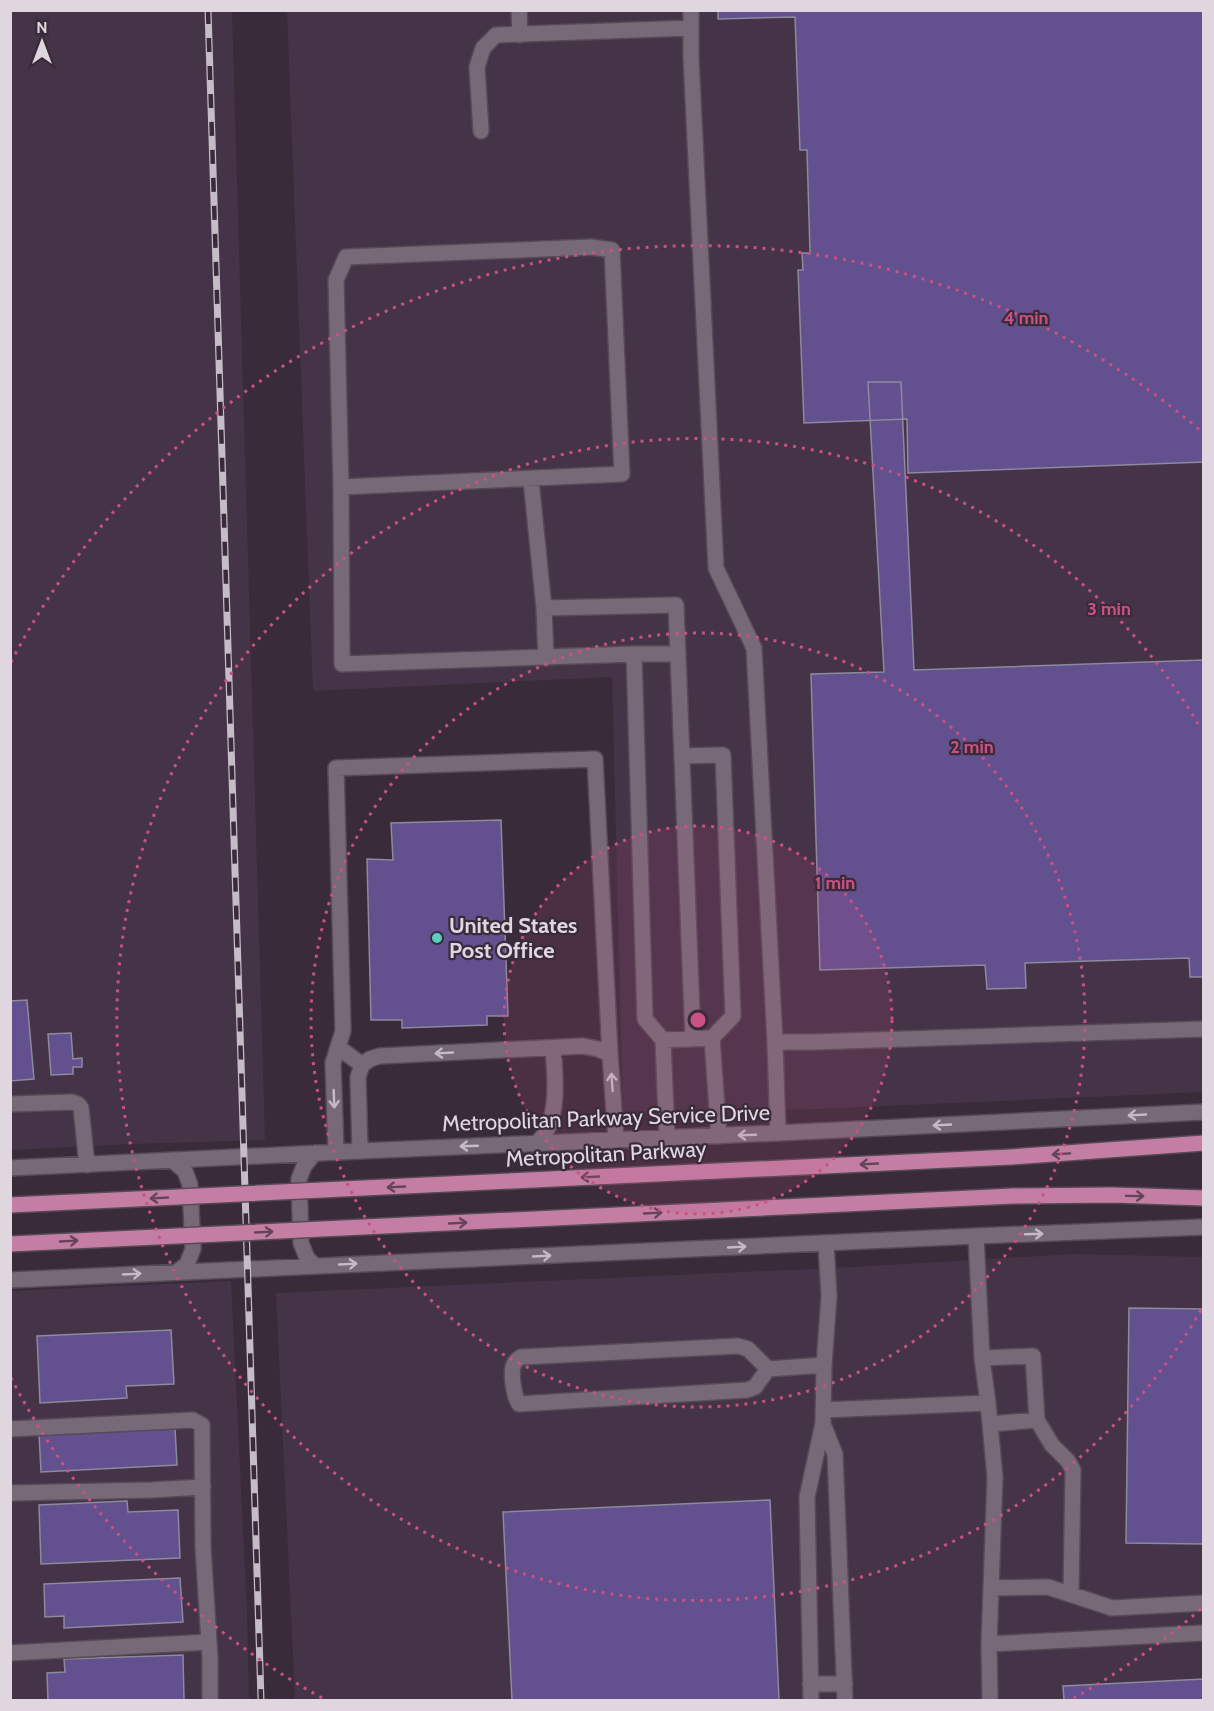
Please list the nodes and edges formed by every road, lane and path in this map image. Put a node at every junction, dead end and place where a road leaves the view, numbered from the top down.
1 (519, 10) edge
2 (691, 10) edge
3 (691, 28) junction
4 (520, 34) junction
5 (481, 131) dead end
6 (531, 480) junction
7 (341, 486) junction
8 (544, 608) junction
9 (634, 654) junction
10 (678, 654) junction
11 (546, 658) junction
12 (682, 756) junction
13 (1203, 1029) edge
14 (712, 1038) junction
15 (693, 1039) junction
16 (663, 1040) junction
17 (775, 1042) junction
18 (338, 1047) junction
19 (553, 1048) junction
20 (610, 1054) junction
21 (362, 1065) junction
22 (10, 1104) edge
23 (1203, 1112) edge
24 (777, 1133) junction
25 (719, 1136) junction
26 (667, 1138) junction
27 (616, 1140) junction
28 (1203, 1143) edge
29 (536, 1144) junction
30 (360, 1151) junction
31 (336, 1152) junction
32 (315, 1153) junction
33 (172, 1160) junction
34 (87, 1165) junction
35 (10, 1168) edge
36 (1203, 1198) edge
37 (10, 1205) edge
38 (1203, 1227) edge
39 (976, 1236) junction
40 (826, 1243) junction
41 (10, 1244) edge
42 (315, 1266) junction
43 (177, 1272) junction
44 (10, 1280) edge
45 (982, 1358) junction
46 (824, 1365) junction
47 (768, 1369) junction
48 (988, 1403) junction
49 (823, 1417) junction
50 (1037, 1420) junction
51 (990, 1424) junction
52 (10, 1429) edge
53 (203, 1487) junction
54 (10, 1493) edge
55 (991, 1588) junction
56 (1071, 1594) junction
57 (1203, 1603) edge
58 (1203, 1633) edge
59 (209, 1642) junction
60 (989, 1644) junction
61 (10, 1653) edge
62 (810, 1684) junction
63 (845, 1684) junction
64 (210, 1701) edge
65 (811, 1701) edge
66 (846, 1701) edge
67 (990, 1701) edge

1 - 4 street
2 - 3 street
3 - 4 street
3 - 17 street
4 - 5 street
6 - 7 street
6 - 7 street
6 - 8 street
7 - 11 street
8 - 10 street
8 - 11 street
9 - 10 street
9 - 11 street
9 - 16 street
10 - 12 street
12 - 14 street
12 - 15 street
13 - 17 street
14 - 15 street
14 - 25 street
15 - 16 street
16 - 26 street
17 - 24 street
18 - 20 street
18 - 21 street
18 -> 31 street
19 - 20 street
19 -> 21 street
19 - 29 street
27 -> 20 street
21 - 30 street
22 - 34 street
23 -> 24 street, Metropolitan Parkway Service Drive
24 -> 25 street, Metropolitan Parkway Service Drive
25 - 26 street, Metropolitan Parkway Service Drive
26 - 27 street, Metropolitan Parkway Service Drive
27 - 29 street, Metropolitan Parkway Service Drive
28 -> 37 main road, Metropolitan Parkway, bridge
29 -> 30 street, Metropolitan Parkway Service Drive
30 - 31 street, Metropolitan Parkway Service Drive
31 - 32 street, Metropolitan Parkway Service Drive
32 - 33 street, Metropolitan Parkway Service Drive
32 - 42 street
33 - 34 street, Metropolitan Parkway Service Drive
33 - 43 street
34 - 35 street, Metropolitan Parkway Service Drive
41 -> 36 main road, bridge
39 -> 38 street
39 - 40 street
39 - 45 street
42 -> 40 street
40 - 46 street
42 - 43 street
44 -> 43 street
45 - 48 street
45 - 50 street
46 - 47 street
46 - 49 street
47 - 47 street
48 - 49 street
48 - 51 street
49 - 62 street
49 - 63 street
50 - 51 street
50 - 56 street
51 - 55 street
52 - 53 street
53 - 54 street
53 - 59 street
55 - 56 street
55 - 60 street
56 - 57 street
58 - 60 street
59 - 61 street
59 - 64 street
60 - 67 street
62 - 63 street
62 - 65 street
63 - 66 street

